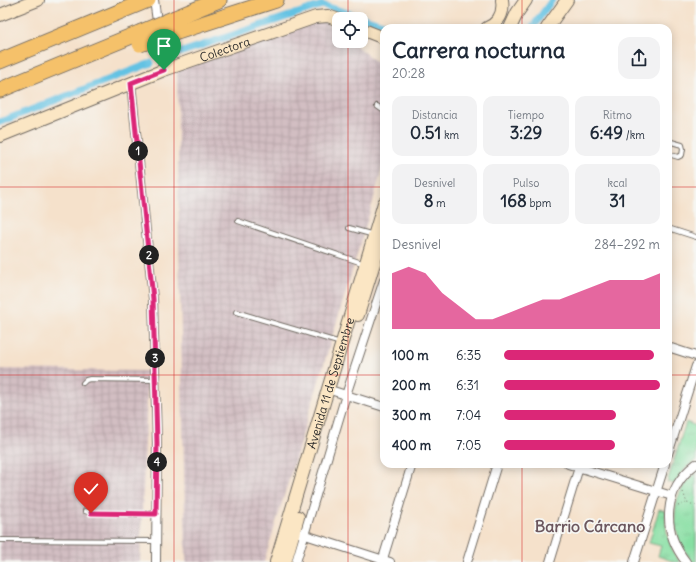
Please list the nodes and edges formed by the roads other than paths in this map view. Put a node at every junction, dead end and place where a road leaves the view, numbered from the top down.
1 (38, 0) edge
2 (154, 0) edge
3 (219, 0) edge
4 (276, 0) edge
5 (502, 0) edge
6 (526, 0) edge
7 (567, 0) edge
8 (137, 2) edge
9 (0, 15) edge
10 (332, 17) edge
11 (494, 24) edge
12 (512, 24) edge
13 (550, 24) edge
14 (176, 25) junction
15 (368, 32) edge
16 (380, 36) edge
17 (0, 55) edge
18 (0, 61) edge
19 (164, 70) junction
20 (131, 83) junction
21 (0, 90) edge
22 (377, 106) dead end
23 (380, 109) edge
24 (0, 136) edge
25 (672, 142) edge
26 (672, 155) edge
27 (238, 221) dead end
28 (349, 228) dead end
29 (672, 229) edge
30 (379, 233) edge
31 (696, 237) edge
32 (380, 256) edge
33 (365, 264) junction
34 (380, 289) edge
35 (236, 312) dead end
36 (341, 343) junction
37 (672, 348) edge
38 (696, 356) edge
39 (696, 366) edge
40 (156, 380) junction
41 (83, 383) dead end
42 (336, 392) junction
43 (380, 406) edge
44 (672, 441) edge
45 (696, 464) edge
46 (411, 468) edge
47 (496, 468) edge
48 (579, 468) edge
49 (586, 468) edge
50 (664, 468) edge
51 (656, 491) junction
52 (672, 496) junction
53 (85, 511) dead end
54 (156, 514) junction
55 (294, 532) junction
56 (0, 540) edge
57 (156, 542) junction
58 (385, 561) edge
59 (156, 562) edge
60 (276, 562) edge
61 (285, 562) edge
62 (296, 562) edge
63 (467, 562) edge
64 (550, 562) edge
65 (634, 562) edge
66 (686, 562) edge

1 - 9 main road
2 - 19 street
3 - 14 highway
4 - 14 highway
5 - 11 main road
6 - 12 main road
7 - 13 main road
8 - 17 highway
8 - 18 highway
10 - 19 main road, Colectora
14 - 21 highway, bridge
15 - 16 main road
19 - 20 main road, Colectora
20 - 24 main road, Colectora
20 - 40 street
22 - 23 lane
25 - 26 lane
27 - 33 lane
28 - 30 lane
29 - 31 lane
30 - 32 main road, Avenida 11 de Septiembre
30 - 33 main road, Avenida 11 de Septiembre
32 - 42 main road, Avenida 11 de Septiembre
33 - 36 main road, Avenida 11 de Septiembre
34 - 42 street
35 - 36 lane
36 - 42 main road, Avenida 11 de Septiembre
37 - 38 street
39 - 44 street
40 - 41 lane
40 - 54 street
42 - 43 street
42 - 55 main road, Avenida 11 de Septiembre
42 - 55 street
45 - 52 street
46 - 58 street
47 - 63 street
48 - 64 street
49 - 51 street
50 - 51 street
51 - 52 street
51 - 65 street
52 - 66 street
53 - 54 lane
54 - 57 street
55 - 58 street
55 - 60 main road, Avenida 11 de Septiembre
55 - 61 main road, Avenida 11 de Septiembre
55 - 62 street
56 - 57 lane
57 - 59 street

